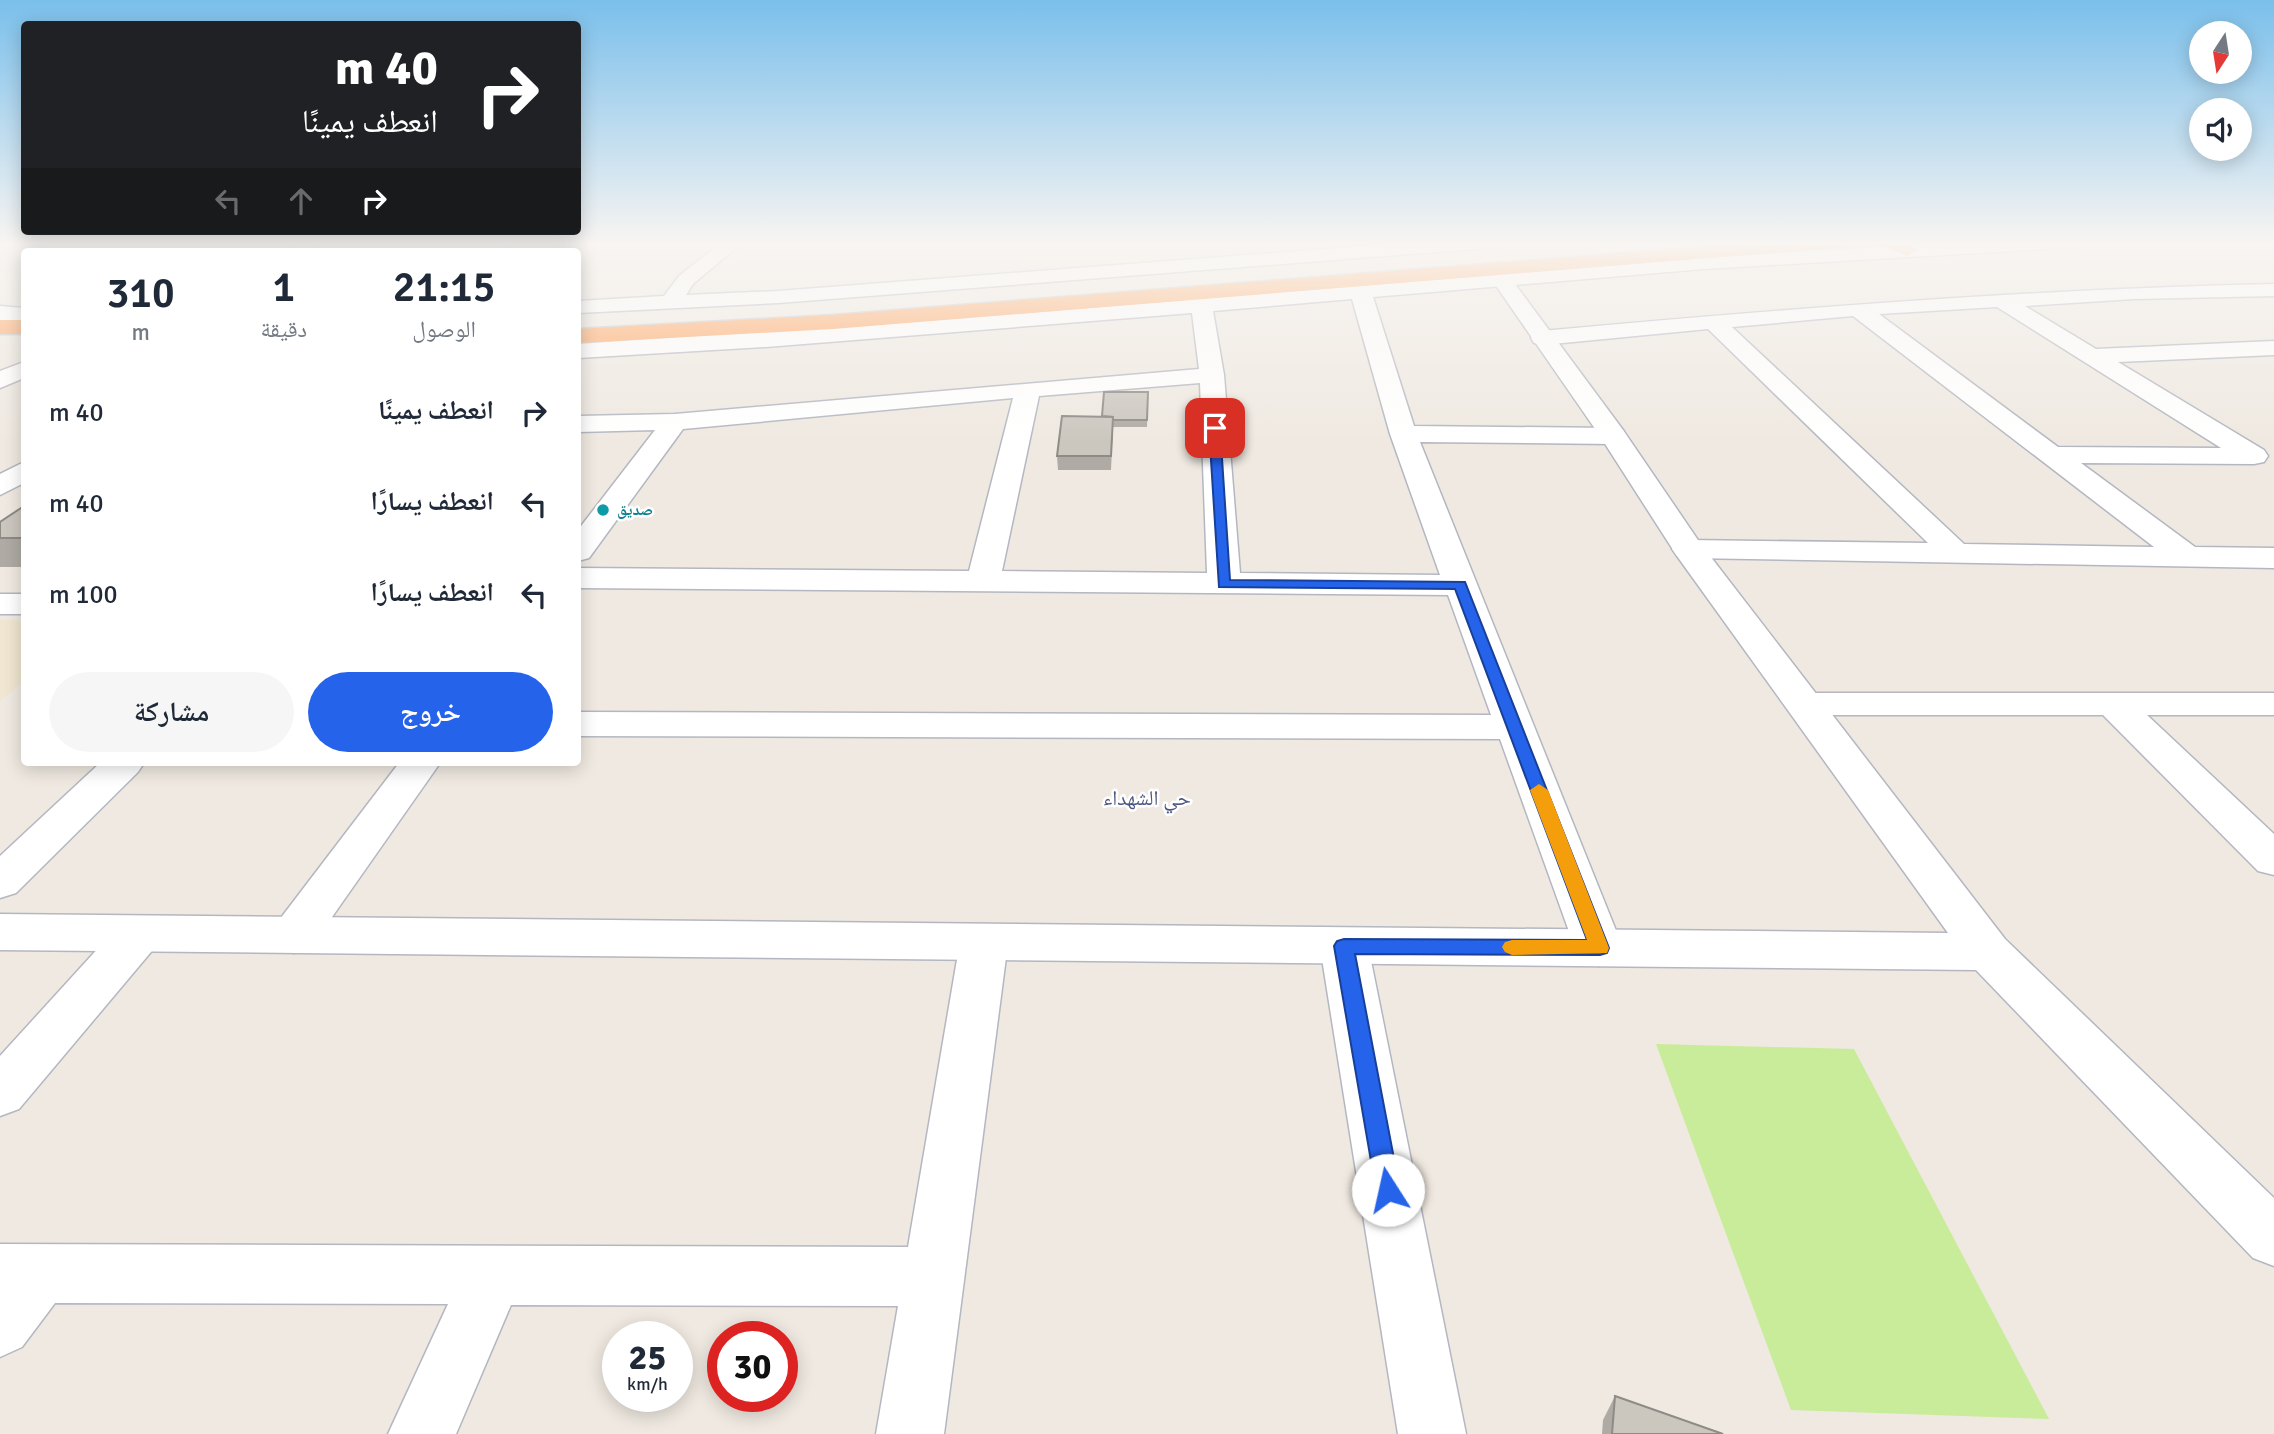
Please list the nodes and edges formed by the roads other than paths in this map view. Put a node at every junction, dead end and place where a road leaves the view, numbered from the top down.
1 (1202, 307) edge
2 (587, 308) edge
3 (675, 308) edge
4 (773, 308) edge
5 (1017, 308) edge
6 (1191, 308) edge
7 (1365, 308) edge
8 (1526, 308) edge
9 (1875, 308) edge
10 (2013, 308) edge
11 (1858, 309) junction
12 (0, 313) edge
13 (21, 314) edge
14 (671, 317) junction
15 (581, 320) edge
16 (1714, 323) junction
17 (0, 327) edge
18 (21, 327) edge
19 (581, 335) edge
20 (1542, 338) junction
21 (0, 348) edge
22 (21, 348) edge
23 (2274, 348) edge
24 (2242, 349) junction
25 (581, 351) edge
26 (2095, 356) junction
27 (0, 365) edge
28 (21, 367) edge
29 (2274, 367) edge
30 (21, 369) edge
31 (1212, 375) junction
32 (0, 381) edge
33 (1028, 389) junction
34 (675, 422) junction
35 (581, 424) edge
36 (1403, 434) junction
37 (1614, 436) junction
38 (2054, 456) junction
39 (2264, 456) edge
40 (21, 473) edge
41 (0, 486) edge
42 (581, 547) edge
43 (1688, 549) junction
44 (1957, 554) junction
45 (2186, 556) junction
46 (2274, 558) edge
47 (581, 578) edge
48 (983, 582) junction
49 (1224, 584) junction
50 (1460, 585) junction
51 (0, 604) edge
52 (21, 604) edge
53 (2112, 703) junction
54 (1804, 704) junction
55 (2274, 704) edge
56 (581, 724) edge
57 (1515, 727) junction
58 (121, 766) edge
59 (418, 766) edge
60 (2274, 860) edge
61 (0, 882) edge
62 (0, 932) edge
63 (139, 934) junction
64 (294, 935) junction
65 (984, 942) junction
66 (1344, 946) junction
67 (1600, 948) junction
68 (1989, 952) junction
69 (0, 1093) edge
70 (2274, 1238) edge
71 (19, 1273) edge
72 (493, 1276) junction
73 (933, 1277) junction
74 (0, 1325) edge
75 (422, 1434) edge
76 (910, 1434) edge
77 (1432, 1434) edge

1 - 31 street
2 - 14 street
3 - 14 street
4 - 14 highway
5 - 14 highway
6 - 25 street
7 - 36 street
8 - 20 street
9 - 11 street
10 - 26 street
11 - 16 street
11 - 38 street
12 - 13 street
14 - 15 highway
14 - 19 highway
16 - 20 street
16 - 44 street
17 - 18 highway
20 - 37 street
21 - 22 highway
23 - 24 street
24 - 26 street
24 - 29 street
26 - 39 street
27 - 28 street
30 - 32 street
31 - 33 street
31 - 49 street
33 - 34 street
33 - 48 street
34 - 35 street
34 - 42 street
36 - 37 street
36 - 50 street
37 - 43 street
38 - 39 street
38 - 45 street
40 - 41 street
43 - 44 street
43 - 54 street
44 - 45 street
45 - 46 street
47 - 48 street
48 - 49 street
49 - 50 street
50 - 57 street
51 - 52 street
53 - 54 street
53 - 55 street
53 - 60 street
54 - 68 street
56 - 57 street
57 - 67 street
58 - 61 street
59 - 64 street
62 - 63 street
63 - 64 street
63 - 69 street
64 - 65 street
65 - 66 street
65 - 73 street
66 - 67 street
66 - 77 street
67 - 68 street
68 - 70 street
71 - 72 street
71 - 74 street
72 - 73 street
72 - 75 street
73 - 76 street

